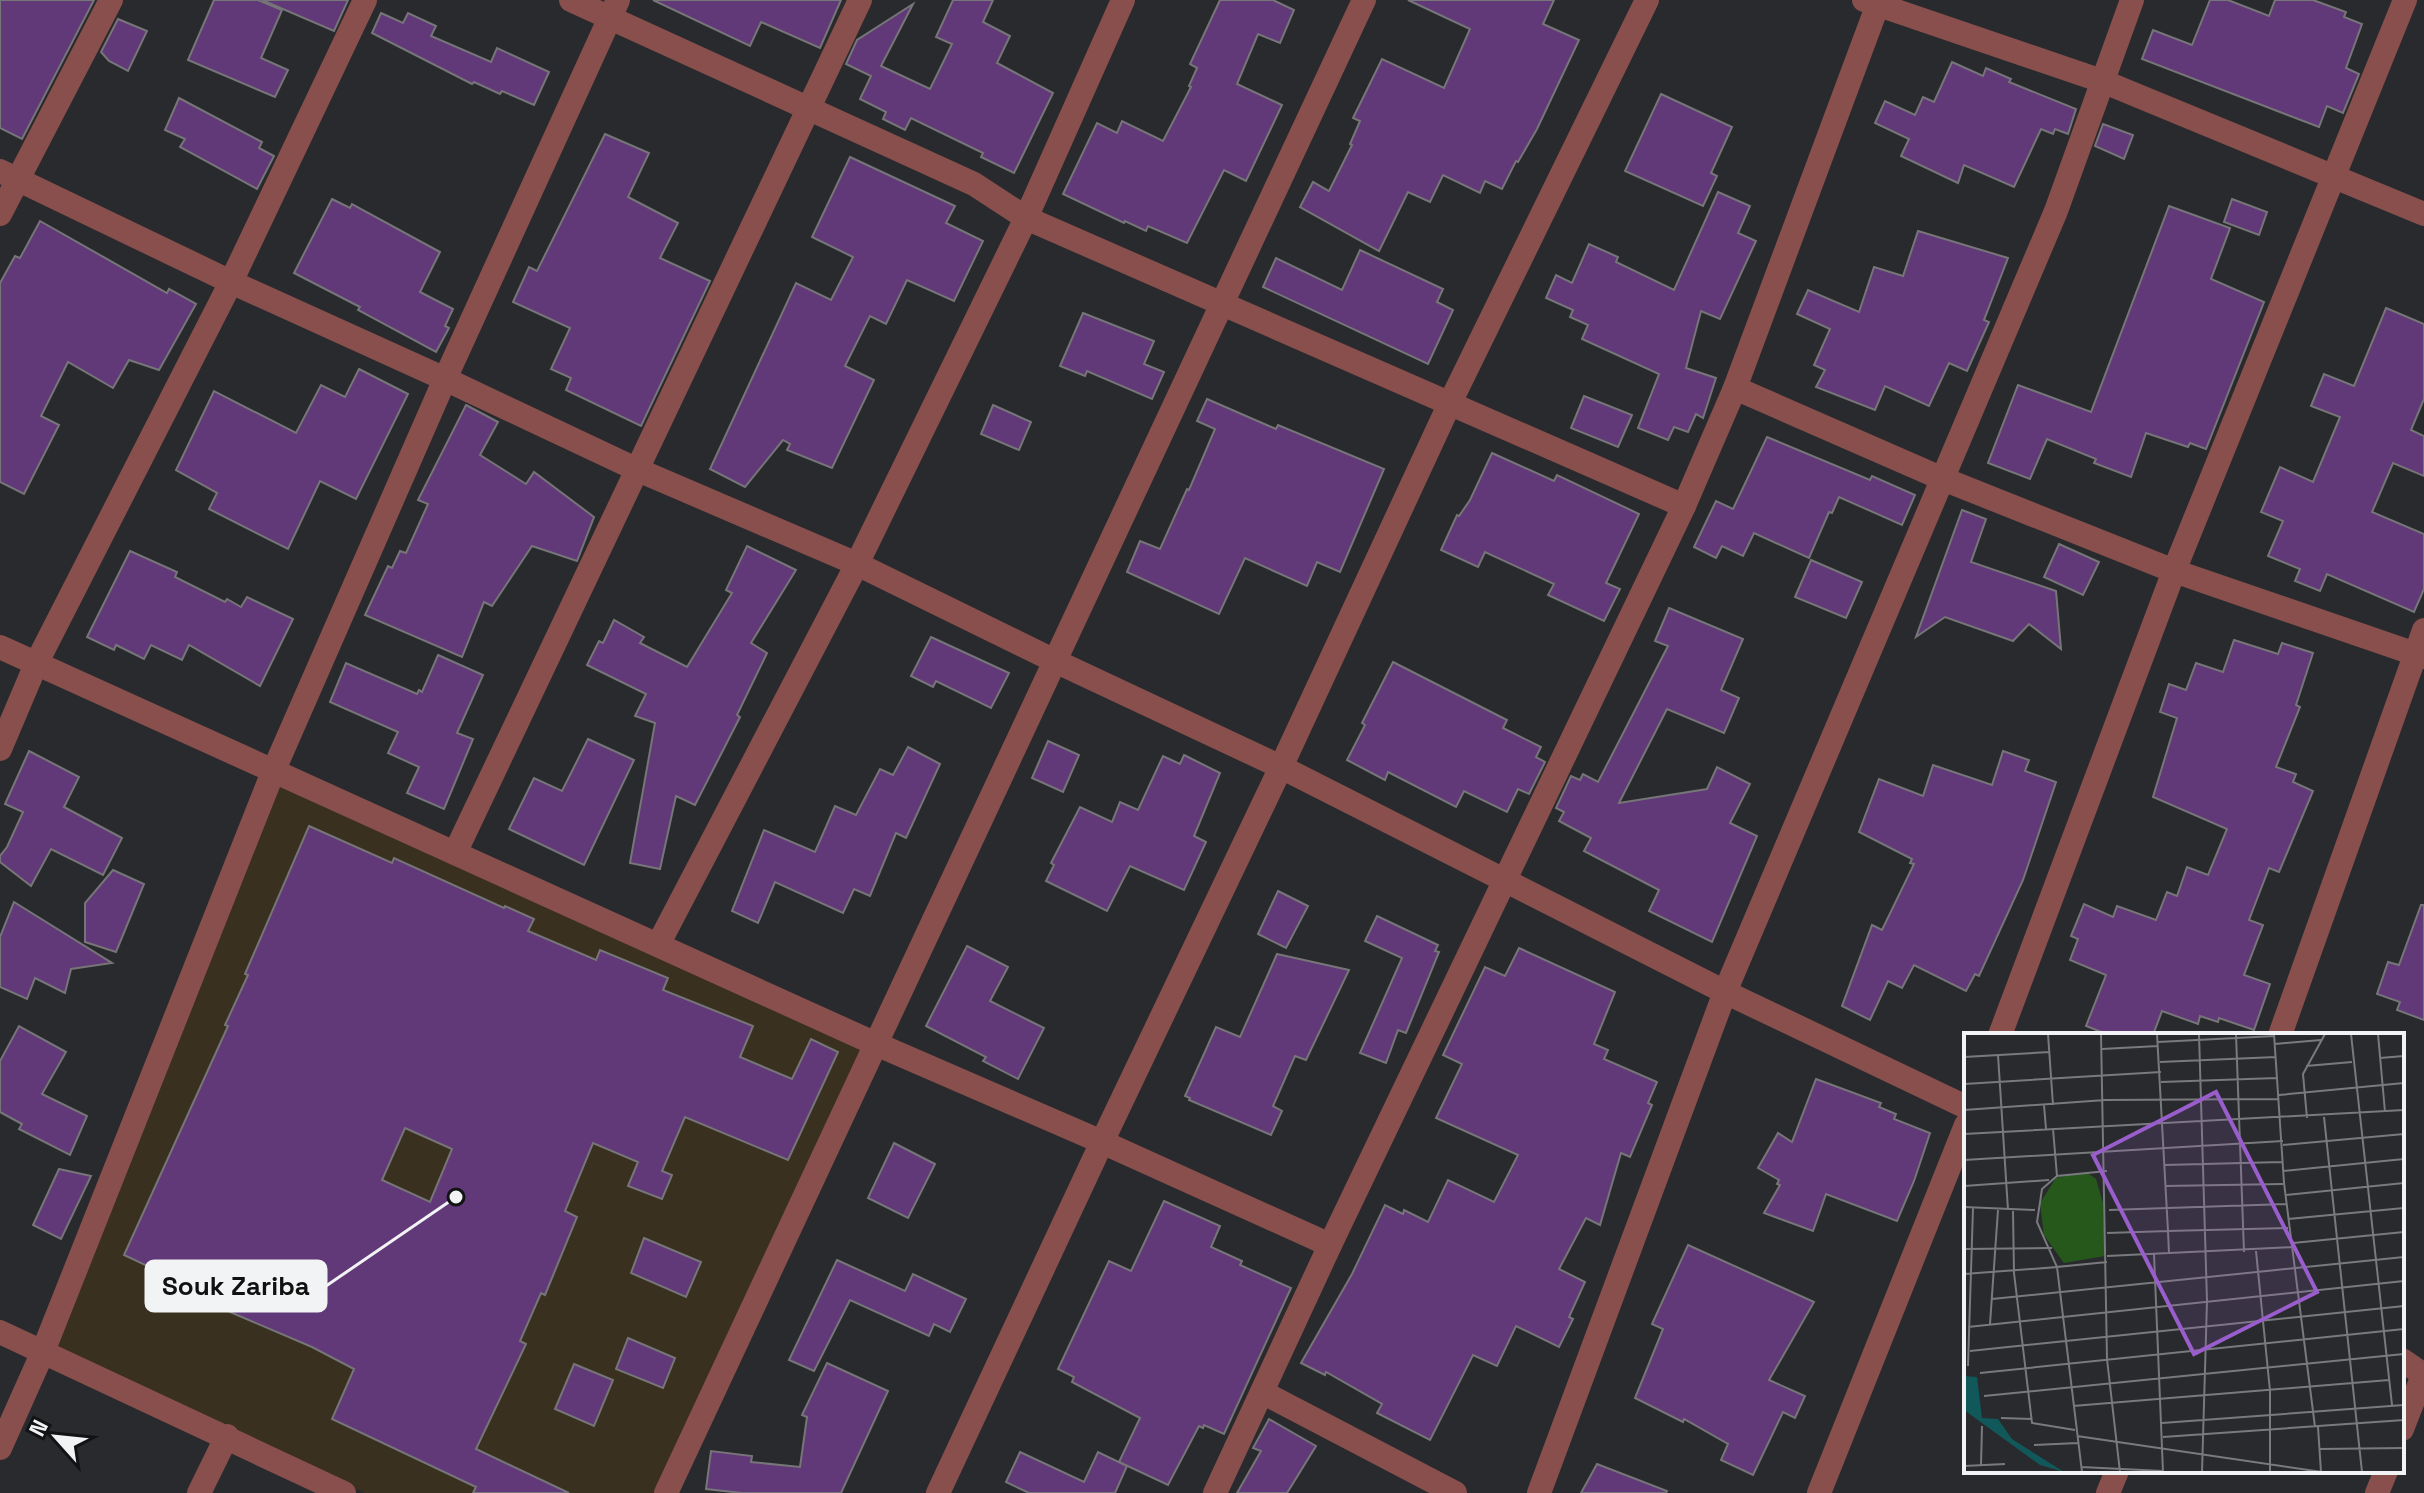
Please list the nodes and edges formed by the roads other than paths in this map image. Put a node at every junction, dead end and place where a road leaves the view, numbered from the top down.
1 (111, 0) edge
2 (365, 0) edge
3 (571, 0) edge
4 (860, 0) edge
5 (1123, 0) edge
6 (1364, 0) edge
7 (1647, 0) edge
8 (2132, 0) edge
9 (2405, 0) edge
10 (1871, 2) edge
11 (614, 9) edge
12 (2102, 81) junction
13 (809, 109) junction
14 (9, 176) edge
15 (2334, 178) junction
16 (0, 214) edge
17 (2424, 214) edge
18 (1026, 218) junction
19 (231, 282) junction
20 (1221, 304) junction
21 (445, 379) junction
22 (1735, 388) junction
23 (1449, 405) junction
24 (638, 470) junction
25 (1943, 479) junction
26 (1684, 506) junction
27 (857, 564) junction
28 (2174, 571) junction
29 (2424, 630) edge
30 (0, 647) edge
31 (2419, 655) edge
32 (1055, 661) junction
33 (36, 664) junction
34 (0, 749) edge
35 (1281, 767) junction
36 (273, 772) junction
37 (455, 853) junction
38 (1505, 879) junction
39 (659, 943) junction
40 (1725, 992) junction
41 (2001, 1033) edge
42 (2281, 1033) edge
43 (876, 1044) junction
44 (1964, 1106) edge
45 (1964, 1130) edge
46 (1102, 1142) junction
47 (1330, 1245) junction
48 (0, 1332) edge
49 (42, 1354) junction
50 (2404, 1361) edge
51 (2424, 1374) edge
52 (1262, 1392) junction
53 (2404, 1424) edge
54 (227, 1436) junction
55 (0, 1448) edge
56 (2116, 1473) edge
57 (2385, 1473) edge
58 (199, 1493) edge
59 (344, 1493) edge
60 (666, 1493) edge
61 (938, 1493) edge
62 (1215, 1493) edge
63 (1455, 1493) edge
64 (1539, 1493) edge
65 (1819, 1493) edge
66 (2108, 1493) edge
67 (2377, 1493) edge

1 - 14 street
2 - 19 street
3 - 11 street
4 - 13 street
5 - 18 street
6 - 20 street
7 - 23 street
8 - 12 street
9 - 15 street
10 - 12 street
10 - 22 street
11 - 13 street
11 - 21 street
12 - 15 street
12 - 25 street
13 - 18 street
13 - 24 street
14 - 16 street
14 - 19 street
15 - 17 street
15 - 28 street
18 - 20 street
18 - 27 street
19 - 21 street
19 - 33 street
20 - 23 street
20 - 32 street
21 - 24 street
21 - 36 street
22 - 25 street
22 - 26 street
23 - 26 street
23 - 35 street
24 - 27 street
24 - 37 street
25 - 28 street
25 - 40 street
26 - 38 street
27 - 32 street
27 - 39 street
28 - 31 street
28 - 41 street
29 - 31 street
30 - 33 street
31 - 42 street
32 - 35 street
32 - 43 street
33 - 34 street
33 - 36 street
35 - 38 street
35 - 46 street
36 - 37 street
36 - 49 street
37 - 39 street
38 - 40 street
38 - 47 street
39 - 43 street
40 - 44 street
40 - 64 street
43 - 46 street
43 - 60 street
45 - 65 street
46 - 47 street
46 - 61 street
47 - 52 street
48 - 49 street
49 - 54 street
49 - 55 street
50 - 51 street
51 - 53 street
52 - 62 street
52 - 63 street
54 - 58 street
54 - 59 street
56 - 66 street
57 - 67 street

